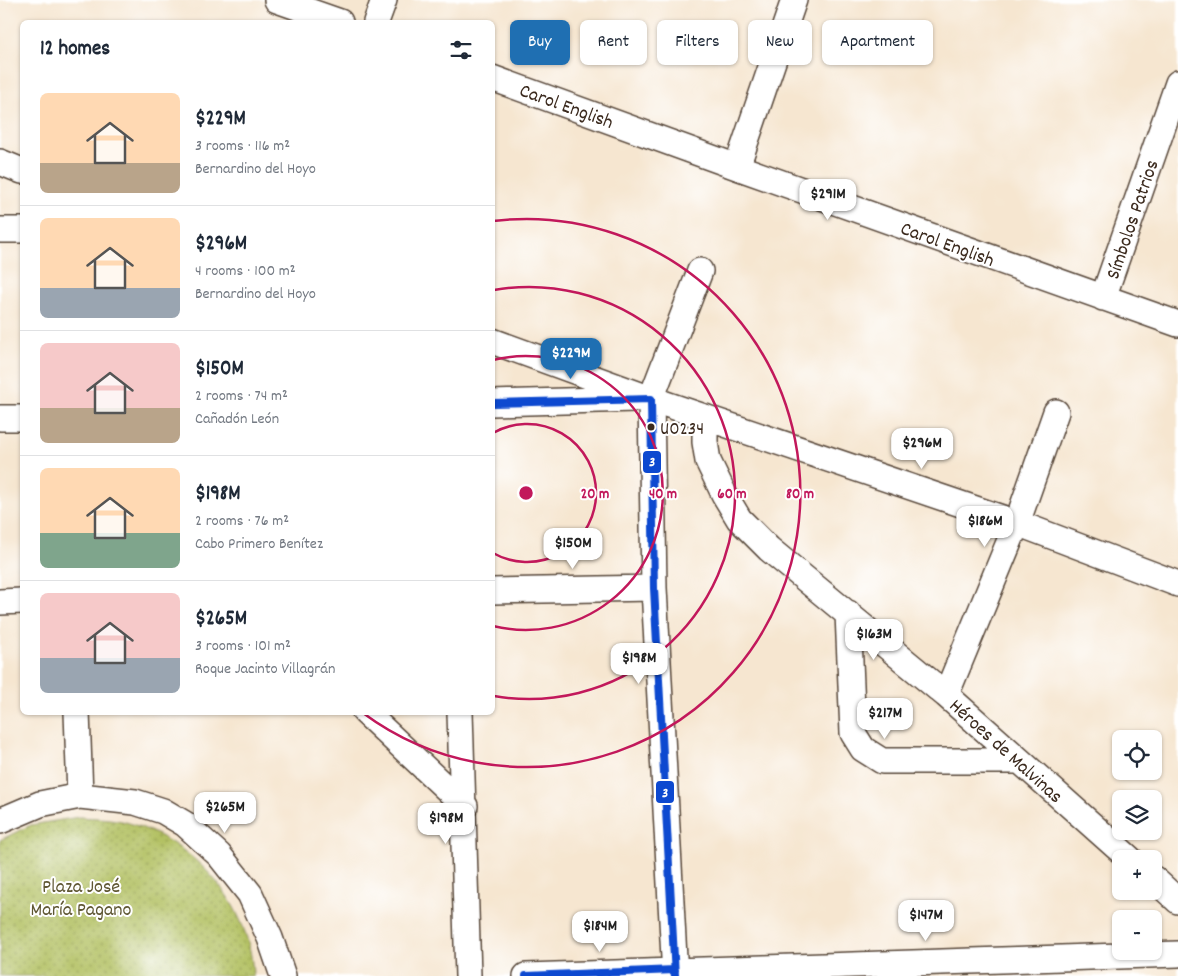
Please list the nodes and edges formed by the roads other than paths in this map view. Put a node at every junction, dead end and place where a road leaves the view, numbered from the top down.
1 (277, 0) edge
2 (384, 0) edge
3 (794, 0) edge
4 (334, 20) edge
5 (377, 20) edge
6 (495, 79) edge
7 (1178, 83) edge
8 (0, 162) edge
9 (736, 167) junction
10 (20, 170) edge
11 (0, 230) edge
12 (20, 230) edge
13 (700, 271) dead end
14 (1104, 298) junction
15 (1178, 324) edge
16 (495, 342) edge
17 (651, 398) junction
18 (495, 403) edge
19 (1056, 412) dead end
20 (705, 417) junction
21 (0, 418) edge
22 (20, 418) edge
23 (1017, 523) junction
24 (1178, 584) edge
25 (654, 588) junction
26 (495, 591) edge
27 (20, 601) edge
28 (0, 602) edge
29 (848, 612) junction
30 (946, 695) junction
31 (77, 715) edge
32 (368, 715) edge
33 (460, 715) edge
34 (1019, 761) junction
35 (80, 796) junction
36 (465, 806) junction
37 (0, 821) edge
38 (1120, 850) edge
39 (1162, 886) edge
40 (1178, 901) edge
41 (1178, 954) edge
42 (675, 973) edge
43 (283, 976) edge
44 (468, 976) edge
45 (526, 976) edge

1 - 4 street
2 - 5 street
3 - 9 street
6 - 9 street, Carol English
7 - 14 street, Símbolos Patrios
8 - 10 street
9 - 14 street, Carol English
11 - 12 street
13 - 17 street
14 - 15 street, Carol English
16 - 17 street
17 - 18 street
17 - 20 street
17 - 25 street
19 - 23 street
20 - 23 street
20 - 29 street, Héroes de Malvinas
21 - 22 street
23 - 24 street
23 - 30 street
25 - 26 street
25 - 42 street
27 - 28 street
29 - 30 street, Héroes de Malvinas
29 - 34 street
30 - 34 street, Héroes de Malvinas
31 - 35 street
32 - 36 street
33 - 36 street
34 - 38 street, Héroes de Malvinas
35 - 37 street
35 - 43 street
36 - 44 street
39 - 40 street
41 - 42 street
42 - 45 street

